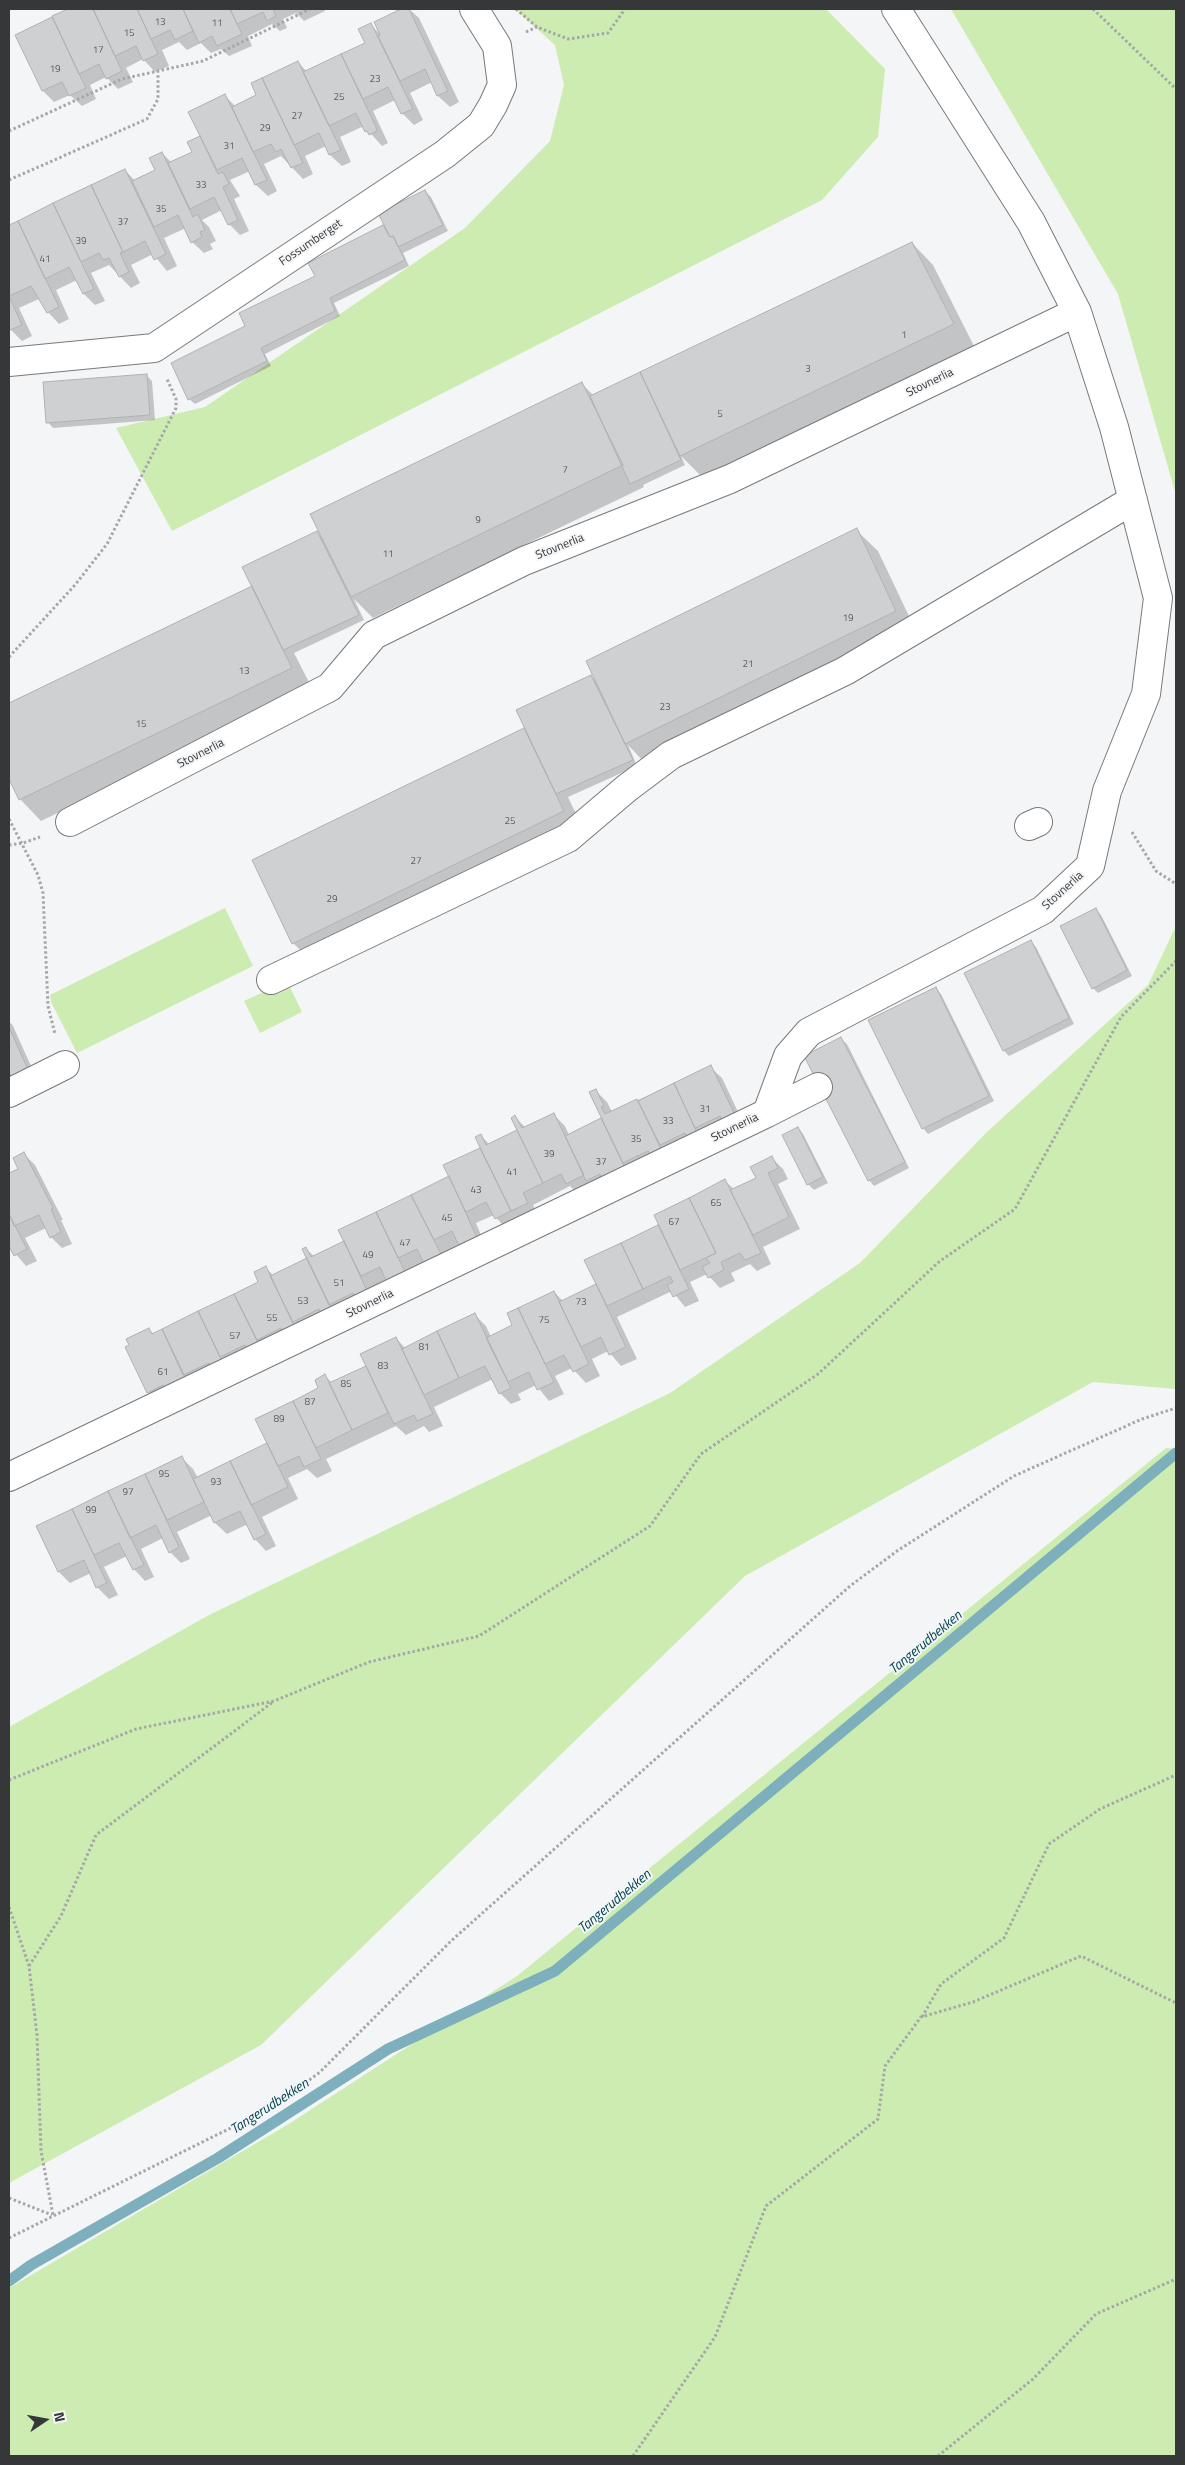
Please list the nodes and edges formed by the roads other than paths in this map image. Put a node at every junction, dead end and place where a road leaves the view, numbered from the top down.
1 (474, 9) edge
2 (896, 9) edge
3 (1077, 312) junction
4 (9, 362) edge
5 (1133, 500) junction
6 (70, 822) dead end
7 (271, 980) dead end
8 (65, 1065) road end
9 (818, 1087) dead end
10 (9, 1093) edge
11 (767, 1113) junction
12 (9, 1477) edge

1 - 4 street, Fossumberget
2 - 3 street, Stovnerlia
3 - 5 street, Stovnerlia
3 - 6 street, Stovnerlia
5 - 7 street
5 - 11 street, Stovnerlia
8 - 10 street
9 - 11 street
11 - 12 street, Stovnerlia

